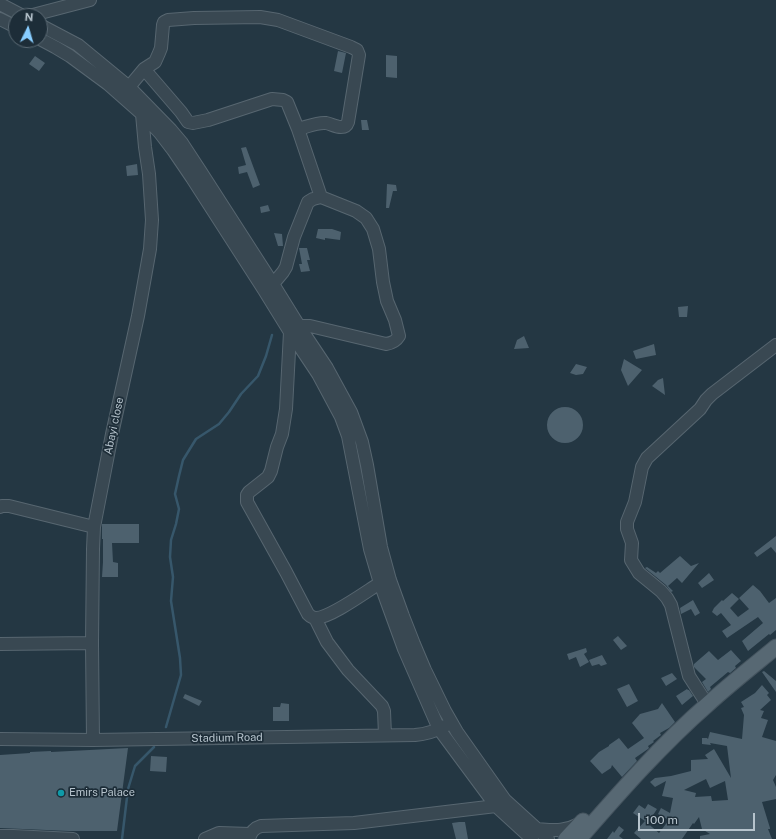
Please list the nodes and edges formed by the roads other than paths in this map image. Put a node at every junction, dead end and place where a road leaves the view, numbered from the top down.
1 (90, 0) edge
2 (48, 11) edge
3 (48, 29) edge
4 (48, 43) edge
5 (144, 69) junction
6 (129, 87) junction
7 (142, 114) junction
8 (298, 129) junction
9 (321, 197) junction
10 (273, 284) junction
11 (294, 329) junction
12 (776, 345) edge
13 (0, 507) edge
14 (94, 527) junction
15 (380, 583) junction
16 (315, 618) junction
17 (92, 643) junction
18 (0, 644) edge
19 (776, 647) edge
20 (707, 704) junction
21 (451, 722) junction
22 (439, 729) junction
23 (385, 736) junction
24 (0, 739) edge
25 (93, 740) junction
26 (631, 780) junction
27 (496, 806) junction
28 (581, 822) junction
29 (520, 827) junction
30 (535, 834) edge
31 (0, 836) edge
32 (249, 836) edge
33 (27, 838) edge
34 (73, 839) edge
35 (205, 839) edge
36 (525, 839) edge
37 (548, 839) edge
38 (566, 839) edge
39 (579, 839) edge

1 - 2 street
3 - 6 street
4 - 7 street
5 - 6 street
5 - 8 street
5 - 8 street
6 - 10 street
7 - 11 street
7 - 14 street, Abayi close
8 - 9 street
9 - 10 street
9 - 11 street
10 - 11 street
11 - 15 street
11 - 16 street
11 - 21 street
12 - 20 street
13 - 14 street
14 - 17 street, Abayi close
15 - 16 street
15 - 22 street
16 - 23 street
17 - 18 street
17 - 25 street, Abayi close
19 - 20 main road
20 - 26 main road
21 - 22 street, Stadium Road
21 - 30 street
22 - 23 street, Stadium Road
22 - 27 street
23 - 25 street, Stadium Road
24 - 25 street, Stadium Road
26 - 28 main road
26 - 39 main road
27 - 29 street
27 - 32 street
28 - 30 street
28 - 38 main road
29 - 30 street
29 - 36 street
30 - 37 street
31 - 33 street
32 - 35 street
33 - 34 street

